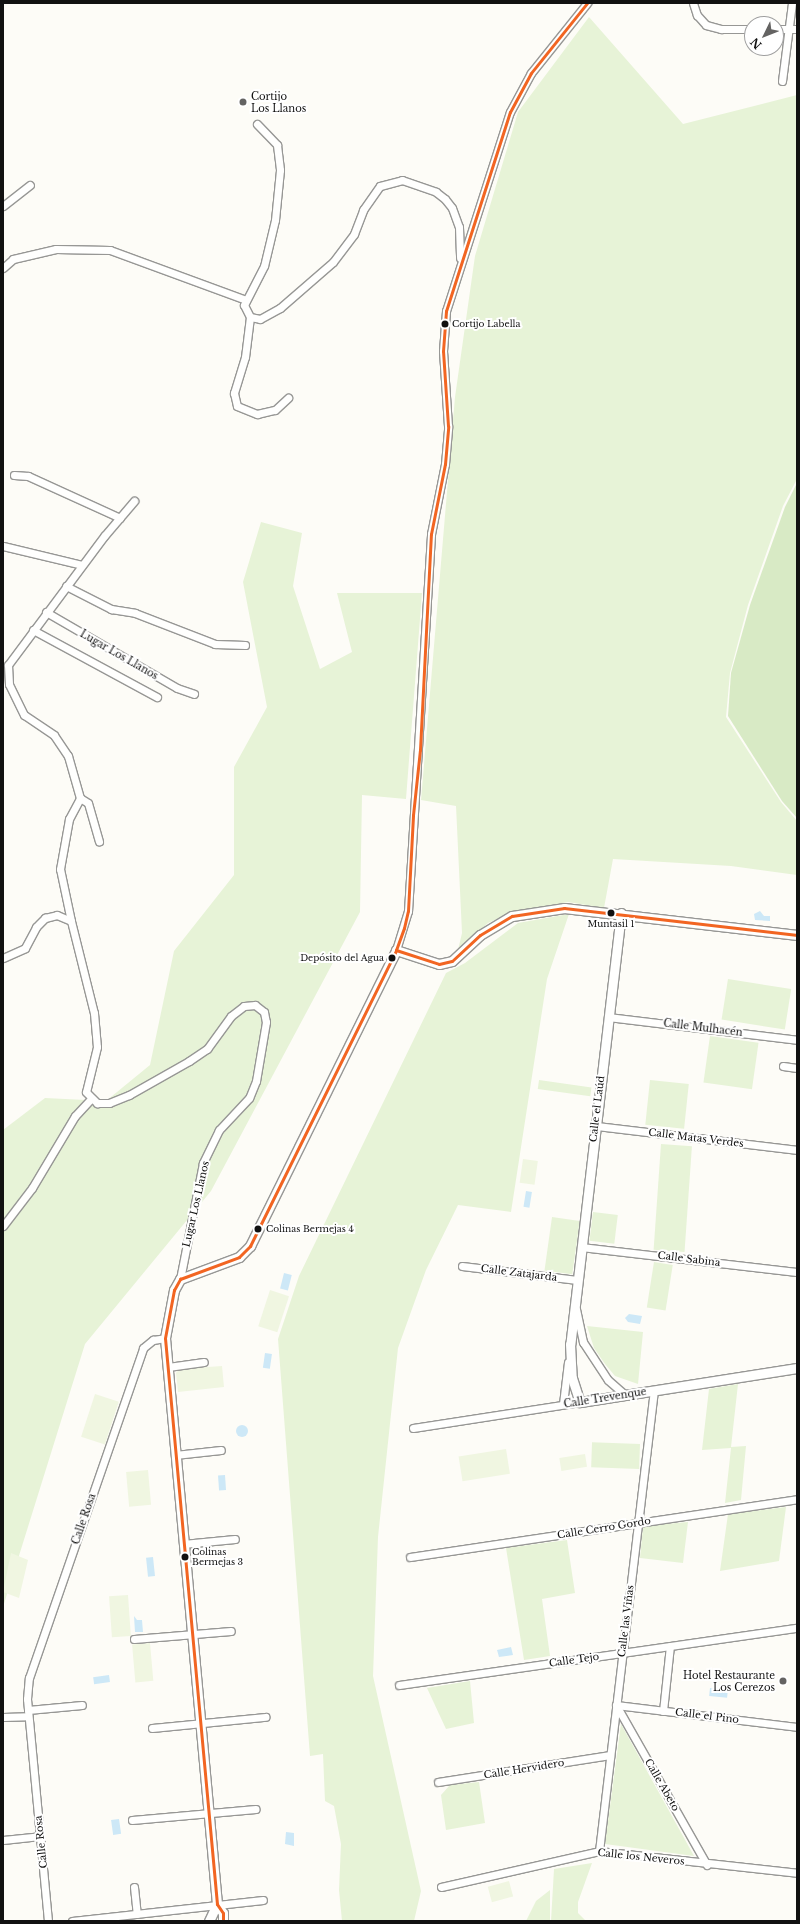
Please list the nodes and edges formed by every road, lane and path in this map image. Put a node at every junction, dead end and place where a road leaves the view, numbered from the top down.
1 (587, 3) edge
2 (693, 3) edge
3 (792, 3) edge
4 (744, 29) edge
5 (784, 29) edge
6 (788, 29) junction
7 (797, 29) edge
8 (782, 81) dead end
9 (257, 124) dead end
10 (30, 185) dead end
11 (3, 206) edge
12 (460, 263) junction
13 (3, 268) edge
14 (246, 300) junction
15 (250, 317) junction
16 (288, 398) dead end
17 (14, 475) dead end
18 (134, 501) dead end
19 (120, 518) junction
20 (3, 546) edge
21 (82, 565) junction
22 (66, 586) junction
23 (46, 612) junction
24 (33, 630) junction
25 (245, 645) dead end
26 (6, 665) edge
27 (194, 694) dead end
28 (157, 697) dead end
29 (80, 798) junction
30 (99, 841) dead end
31 (621, 913) junction
32 (71, 921) junction
33 (797, 935) edge
34 (396, 950) junction
35 (3, 958) edge
36 (608, 1017) junction
37 (797, 1040) edge
38 (784, 1066) dead end
39 (797, 1068) edge
40 (91, 1099) junction
41 (596, 1126) junction
42 (797, 1150) edge
43 (3, 1226) edge
44 (581, 1247) junction
45 (462, 1266) dead end
46 (797, 1272) edge
47 (180, 1279) junction
48 (577, 1280) junction
49 (575, 1305) junction
50 (165, 1338) junction
51 (570, 1354) junction
52 (204, 1362) dead end
53 (168, 1367) junction
54 (797, 1368) edge
55 (654, 1390) junction
56 (625, 1395) junction
57 (580, 1402) junction
58 (563, 1404) junction
59 (413, 1428) dead end
60 (221, 1450) dead end
61 (175, 1455) junction
62 (797, 1499) edge
63 (638, 1522) junction
64 (235, 1539) dead end
65 (183, 1544) junction
66 (410, 1557) dead end
67 (797, 1628) edge
68 (231, 1631) dead end
69 (193, 1634) junction
70 (134, 1639) dead end
71 (670, 1646) junction
72 (622, 1653) junction
73 (399, 1685) dead end
74 (82, 1705) dead end
75 (616, 1705) junction
76 (663, 1711) junction
77 (28, 1713) junction
78 (265, 1717) dead end
79 (3, 1718) edge
80 (200, 1723) junction
81 (797, 1727) edge
82 (152, 1728) dead end
83 (610, 1755) junction
84 (438, 1782) dead end
85 (256, 1809) dead end
86 (208, 1813) junction
87 (132, 1820) dead end
88 (40, 1836) junction
89 (3, 1840) edge
90 (599, 1851) junction
91 (707, 1864) junction
92 (797, 1873) edge
93 (134, 1887) dead end
94 (441, 1887) dead end
95 (263, 1900) dead end
96 (217, 1904) junction
97 (136, 1914) junction
98 (105, 1919) edge
99 (48, 1921) edge
100 (72, 1921) edge
101 (209, 1921) edge
102 (223, 1921) edge

1 - 12 street
2 - 4 street
3 - 6 street
5 - 6 street
6 - 7 street
6 - 8 street
9 - 14 street
10 - 11 street
12 - 15 street
12 - 34 street
13 - 14 street
14 - 15 street
15 - 16 street
17 - 19 street
18 - 19 street
19 - 21 street
20 - 21 street
21 - 22 street
22 - 23 street
22 - 25 street
23 - 24 street
23 - 27 street, Lugar Los Llanos
24 - 26 street
24 - 28 street, Lugar Los Llanos
26 - 29 street
29 - 30 street
29 - 32 street
31 - 33 street
31 - 34 street
31 - 36 street, Calle el Laúd
32 - 35 street
32 - 40 street
34 - 47 street
36 - 37 street, Calle Mulhacén
36 - 41 street, Calle el Laúd
38 - 39 street
40 - 43 street
40 - 47 street, Lugar Los Llanos
41 - 42 street, Calle Matas Verdes
41 - 44 street, Calle el Laúd
44 - 46 street, Calle Sabina
44 - 48 street, Calle el Laúd
45 - 48 street, Calle Zatajarda
47 - 50 street
48 - 49 street, Calle el Laúd
49 - 51 street, Calle el Laúd
49 - 56 street, Calle el Laúd
50 - 53 street
50 - 77 street, Calle Rosa
51 - 57 street, Calle el Laúd
51 - 58 street, Calle el Laúd
52 - 53 street
53 - 61 street
54 - 55 street, Calle Trevenque
55 - 56 street, Calle Trevenque
55 - 63 street, Calle las Viñas
56 - 57 street, Calle Trevenque
57 - 58 street, Calle Trevenque
58 - 59 street, Calle Trevenque
60 - 61 street
61 - 65 street
62 - 63 street, Calle Cerro Gordo
63 - 66 street, Calle Cerro Gordo
63 - 72 street, Calle las Viñas
64 - 65 street
65 - 69 street
67 - 71 street, Calle Tejo
68 - 69 street
69 - 70 street
69 - 80 street
71 - 72 street, Calle Tejo
71 - 76 street
72 - 73 street, Calle Tejo
72 - 75 street, Calle las Viñas
74 - 77 street
75 - 76 street, Calle el Pino
75 - 83 street, Calle las Viñas
75 - 91 street, Calle Abeto
76 - 81 street, Calle el Pino
77 - 79 street
77 - 88 street, Calle Rosa
78 - 80 street
80 - 82 street
80 - 86 street
83 - 84 street, Calle Hervidero
83 - 90 street, Calle las Viñas
85 - 86 street
86 - 87 street
86 - 96 street
88 - 89 street
88 - 99 street, Calle Rosa
90 - 91 street, Calle los Neveros
90 - 94 street, Calle los Neveros
91 - 92 street, Calle los Neveros
93 - 97 street
95 - 96 street
96 - 97 street
96 - 101 street
96 - 102 street
97 - 98 street
98 - 100 street

